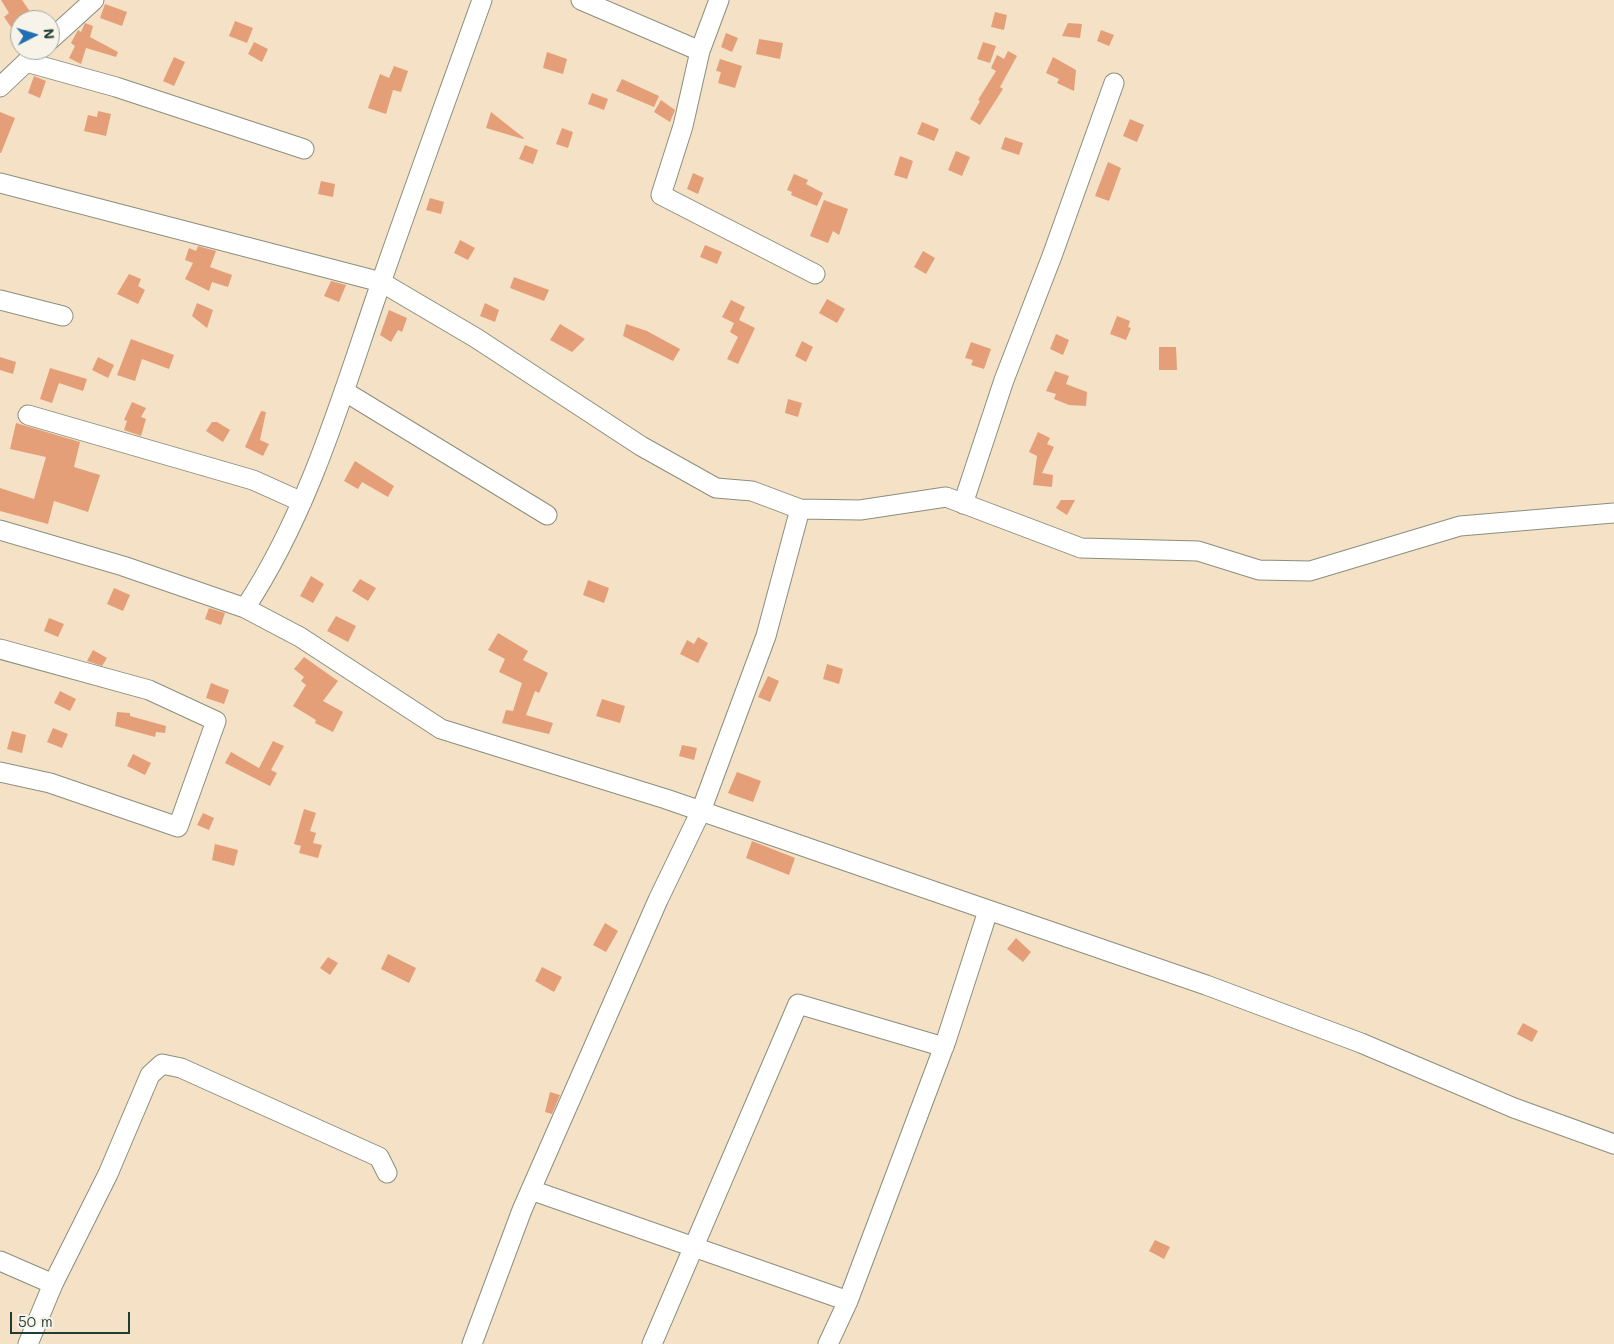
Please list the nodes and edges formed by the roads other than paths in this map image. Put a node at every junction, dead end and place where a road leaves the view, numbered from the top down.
1 (94, 0) edge
2 (482, 0) edge
3 (581, 0) edge
4 (719, 0) edge
5 (60, 31) edge
6 (700, 51) junction
7 (29, 60) edge
8 (44, 60) edge
9 (1114, 83) dead end
10 (0, 87) edge
11 (304, 149) dead end
12 (0, 183) edge
13 (815, 274) dead end
14 (381, 282) junction
15 (0, 300) edge
16 (63, 316) dead end
17 (344, 391) junction
18 (28, 415) dead end
19 (302, 502) junction
20 (963, 504) junction
21 (800, 509) junction
22 (1614, 513) edge
23 (547, 516) dead end
24 (0, 530) edge
25 (245, 608) junction
26 (0, 649) edge
27 (0, 772) edge
28 (701, 810) junction
29 (988, 910) junction
30 (944, 1047) junction
31 (1614, 1144) edge
32 (387, 1173) dead end
33 (531, 1190) junction
34 (694, 1247) junction
35 (0, 1261) edge
36 (53, 1284) junction
37 (848, 1301) junction
38 (28, 1344) edge
39 (472, 1344) edge
40 (652, 1344) edge
41 (828, 1344) edge

1 - 5 street
2 - 14 street
3 - 6 street
4 - 6 street
6 - 13 street
7 - 10 street
8 - 11 street
9 - 20 street
12 - 14 street
14 - 17 street
14 - 21 street
15 - 16 street
17 - 19 street
17 - 23 street
18 - 19 street
19 - 25 street
20 - 21 street
20 - 22 street
21 - 28 street
24 - 25 street
25 - 28 street
26 - 27 street
28 - 29 street
28 - 33 street
29 - 30 street
29 - 31 street
30 - 34 street
30 - 37 street
32 - 36 street
33 - 34 street
33 - 39 street
34 - 37 street
34 - 40 street
35 - 36 street
36 - 38 street
37 - 41 street

